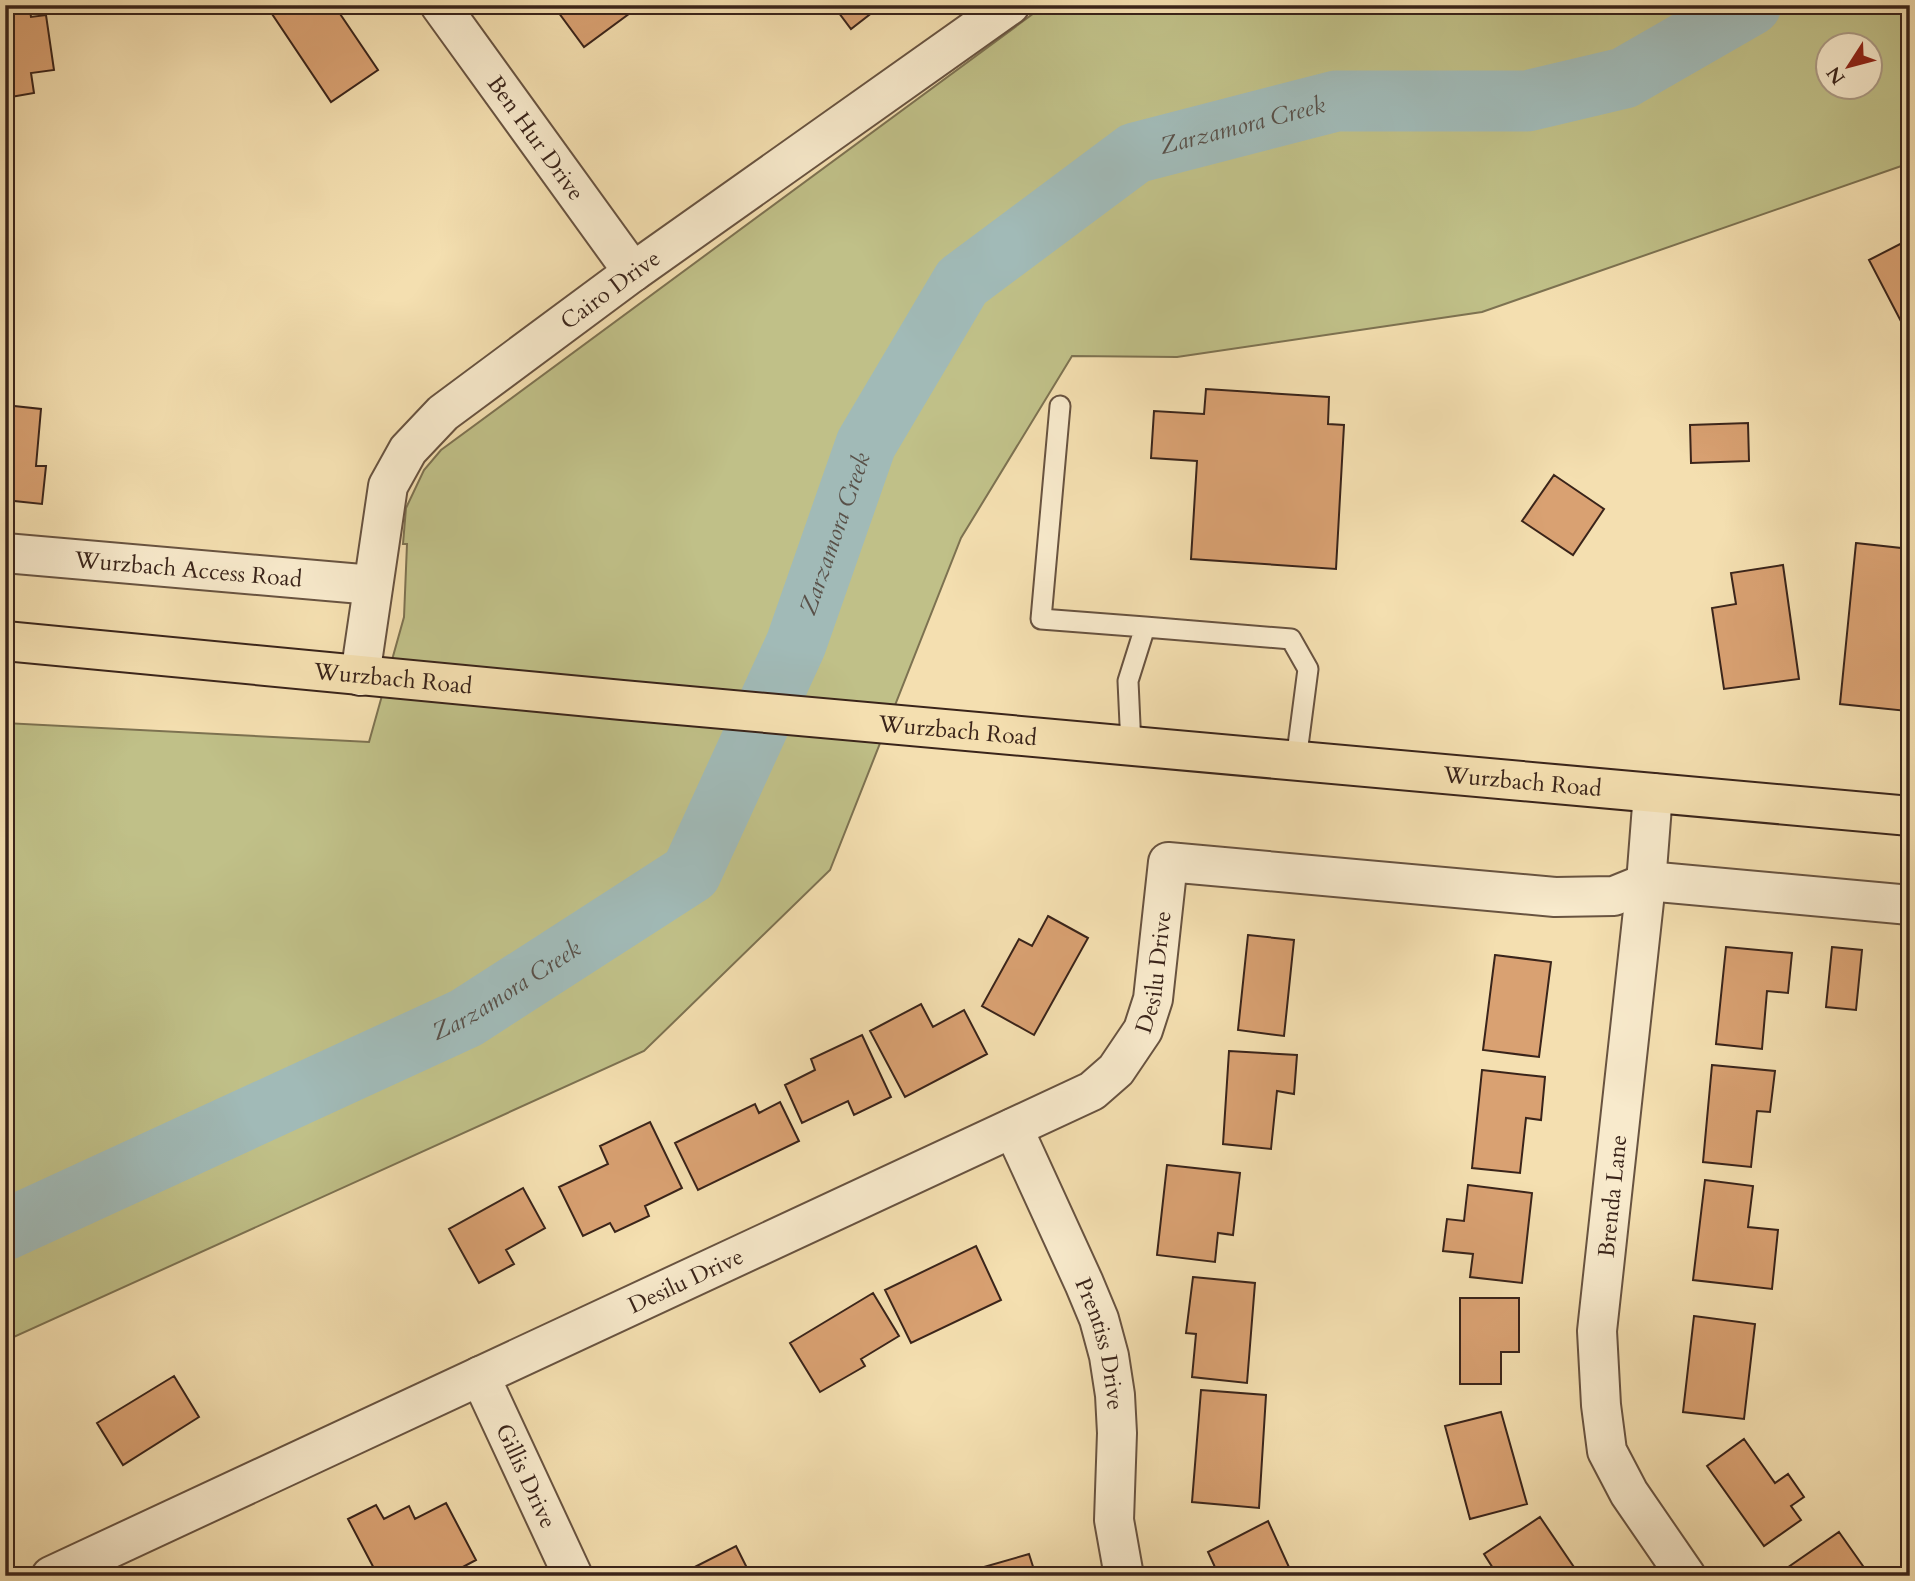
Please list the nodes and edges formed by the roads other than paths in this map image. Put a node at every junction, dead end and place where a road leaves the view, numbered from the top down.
1 (440, 5) edge
2 (1010, 5) edge
3 (633, 272) junction
4 (1060, 406) dead end
5 (5, 553) edge
6 (373, 585) junction
7 (1145, 627) junction
8 (5, 642) edge
9 (360, 676) junction
10 (1131, 746) junction
11 (1296, 761) junction
12 (1653, 793) junction
13 (1910, 816) edge
14 (1646, 883) junction
15 (1910, 905) edge
16 (1013, 1128) junction
17 (481, 1376) junction
18 (51, 1576) edge
19 (573, 1576) edge
20 (1124, 1576) edge
21 (1686, 1576) edge

1 - 3 street, Ben Hur Drive
2 - 3 street, Cairo Drive
3 - 6 street, Cairo Drive
4 - 7 lane
5 - 6 street, Wurzbach Access Road
6 - 9 street, Cairo Drive
7 - 10 lane
7 - 11 lane
8 - 9 main road, Wurzbach Road
9 - 10 main road, Wurzbach Road
10 - 11 main road, Wurzbach Road
11 - 12 main road, Wurzbach Road
12 - 13 main road, Wurzbach Road
12 - 14 street, Brenda Lane
14 - 15 street
14 - 16 street, Desilu Drive
14 - 21 street, Brenda Lane
16 - 17 street, Desilu Drive
16 - 20 street, Prentiss Drive
17 - 18 street, Desilu Drive
17 - 19 street, Gillis Drive

